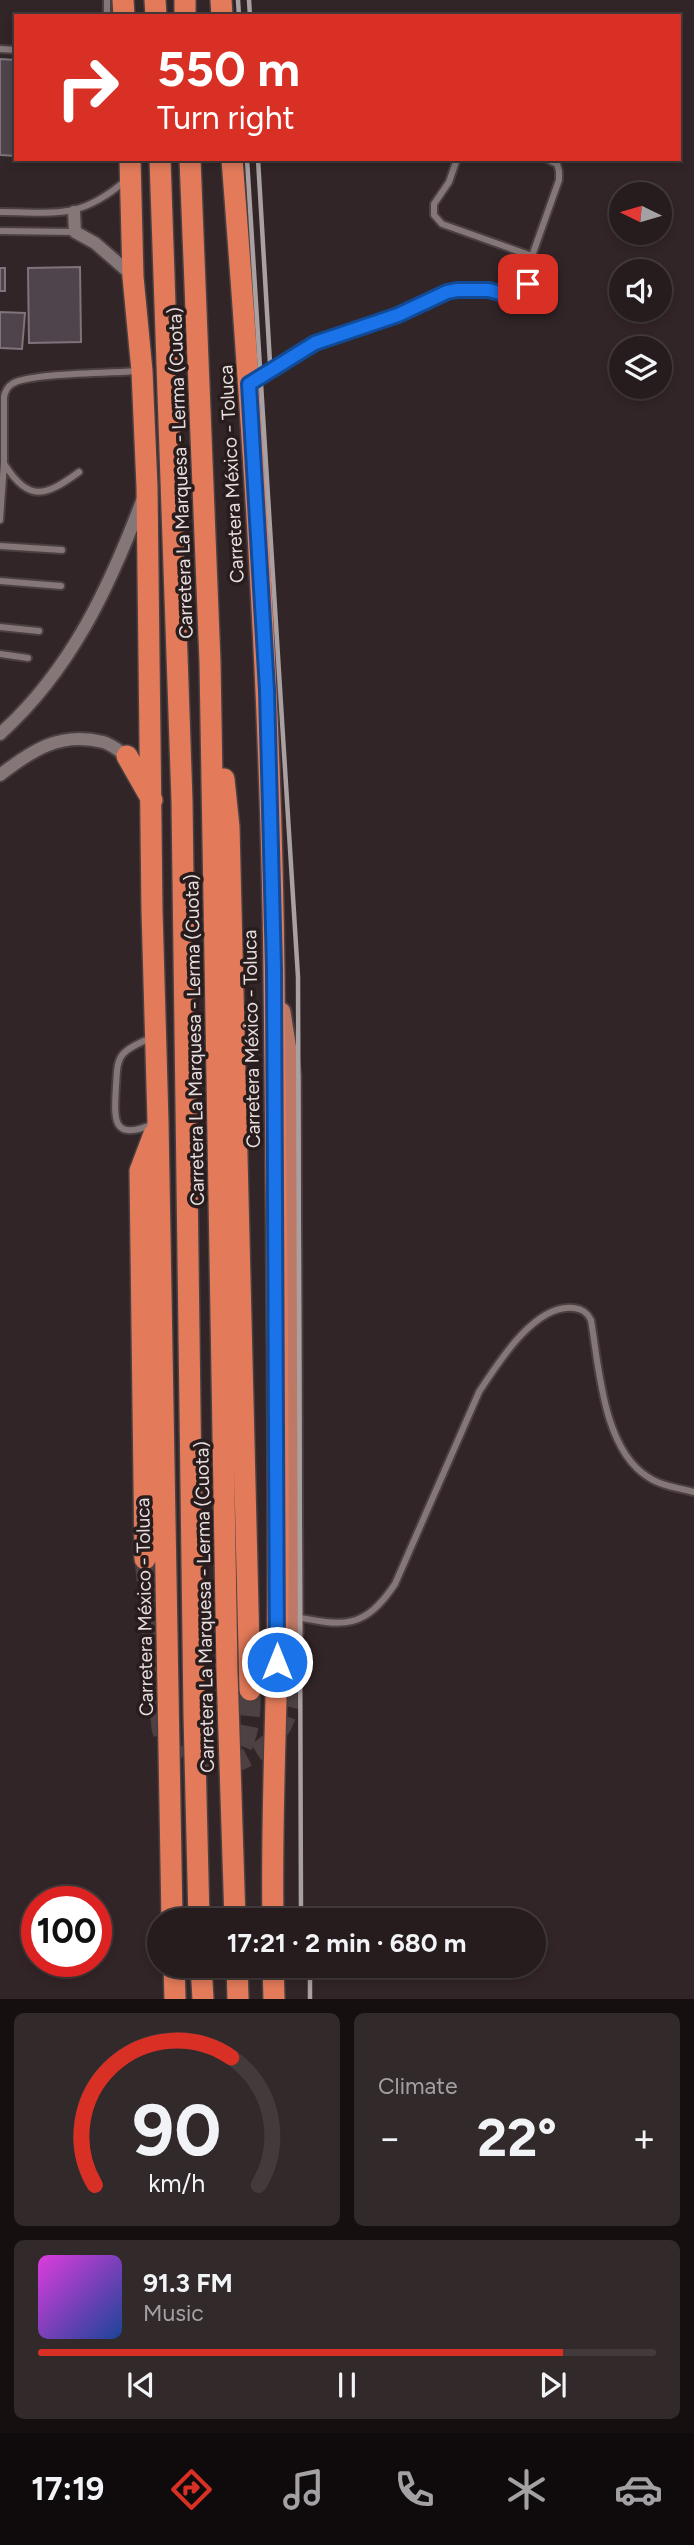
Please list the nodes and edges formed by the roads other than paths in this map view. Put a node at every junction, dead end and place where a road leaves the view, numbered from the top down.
1 (160, 161) edge
2 (190, 161) edge
3 (232, 161) edge
4 (456, 161) edge
5 (551, 161) edge
6 (130, 168) edge
7 (0, 212) edge
8 (74, 212) junction
9 (0, 230) edge
10 (75, 232) junction
11 (533, 256) junction
12 (133, 277) junction
13 (142, 371) junction
14 (249, 384) junction
15 (4, 463) junction
16 (79, 472) dead end
17 (147, 487) junction
18 (0, 520) edge
19 (0, 545) edge
20 (62, 551) dead end
21 (0, 581) edge
22 (61, 586) dead end
23 (0, 627) edge
24 (39, 631) dead end
25 (0, 654) edge
26 (28, 658) dead end
27 (210, 662) junction
28 (0, 734) edge
29 (127, 756) joint
30 (0, 775) edge
31 (152, 800) junction
32 (274, 968) junction
33 (155, 1035) junction
34 (158, 1122) junction
35 (694, 1492) edge
36 (145, 1559) tunnel mouth
37 (293, 1625) joint
38 (250, 1690) tunnel mouth
39 (172, 1908) edge
40 (199, 1908) edge
41 (235, 1908) edge
42 (273, 1908) edge
43 (174, 1978) edge
44 (202, 1978) edge
45 (237, 1978) edge
46 (273, 1978) edge
47 (175, 1999) edge
48 (203, 1999) edge
49 (238, 1999) edge
50 (274, 1999) edge

1 - 40 highway, Carretera La Marquesa - Lerma (Cuota)
2 - 27 highway, Carretera La Marquesa - Lerma (Cuota)
3 - 14 highway, Carretera México - Toluca
4 - 11 lane
5 - 11 lane
6 - 8 lane
6 - 12 highway, Carretera México - Toluca
7 - 8 lane
8 - 10 street
9 - 10 lane
10 - 12 street
11 - 14 lane
12 - 13 highway, Carretera México - Toluca
13 - 15 lane
13 - 17 highway, Carretera México - Toluca
14 - 32 highway, Carretera México - Toluca
15 - 16 lane
15 - 18 lane
17 - 28 street
17 - 31 highway, Carretera México - Toluca
19 - 20 lane
21 - 22 lane
23 - 24 lane
25 - 26 lane
27 - 38 highway
27 - 41 highway, Carretera La Marquesa - Lerma (Cuota)
29 - 30 street
29 - 31 highway
31 - 33 highway, Carretera México - Toluca
32 - 37 main road
32 - 42 highway, Carretera México - Toluca
33 - 34 highway, Carretera México - Toluca
33 - 34 lane
34 - 36 highway
34 - 39 highway, Carretera México - Toluca
35 - 37 lane
43 - 47 highway
44 - 48 highway
45 - 49 highway
46 - 50 highway

